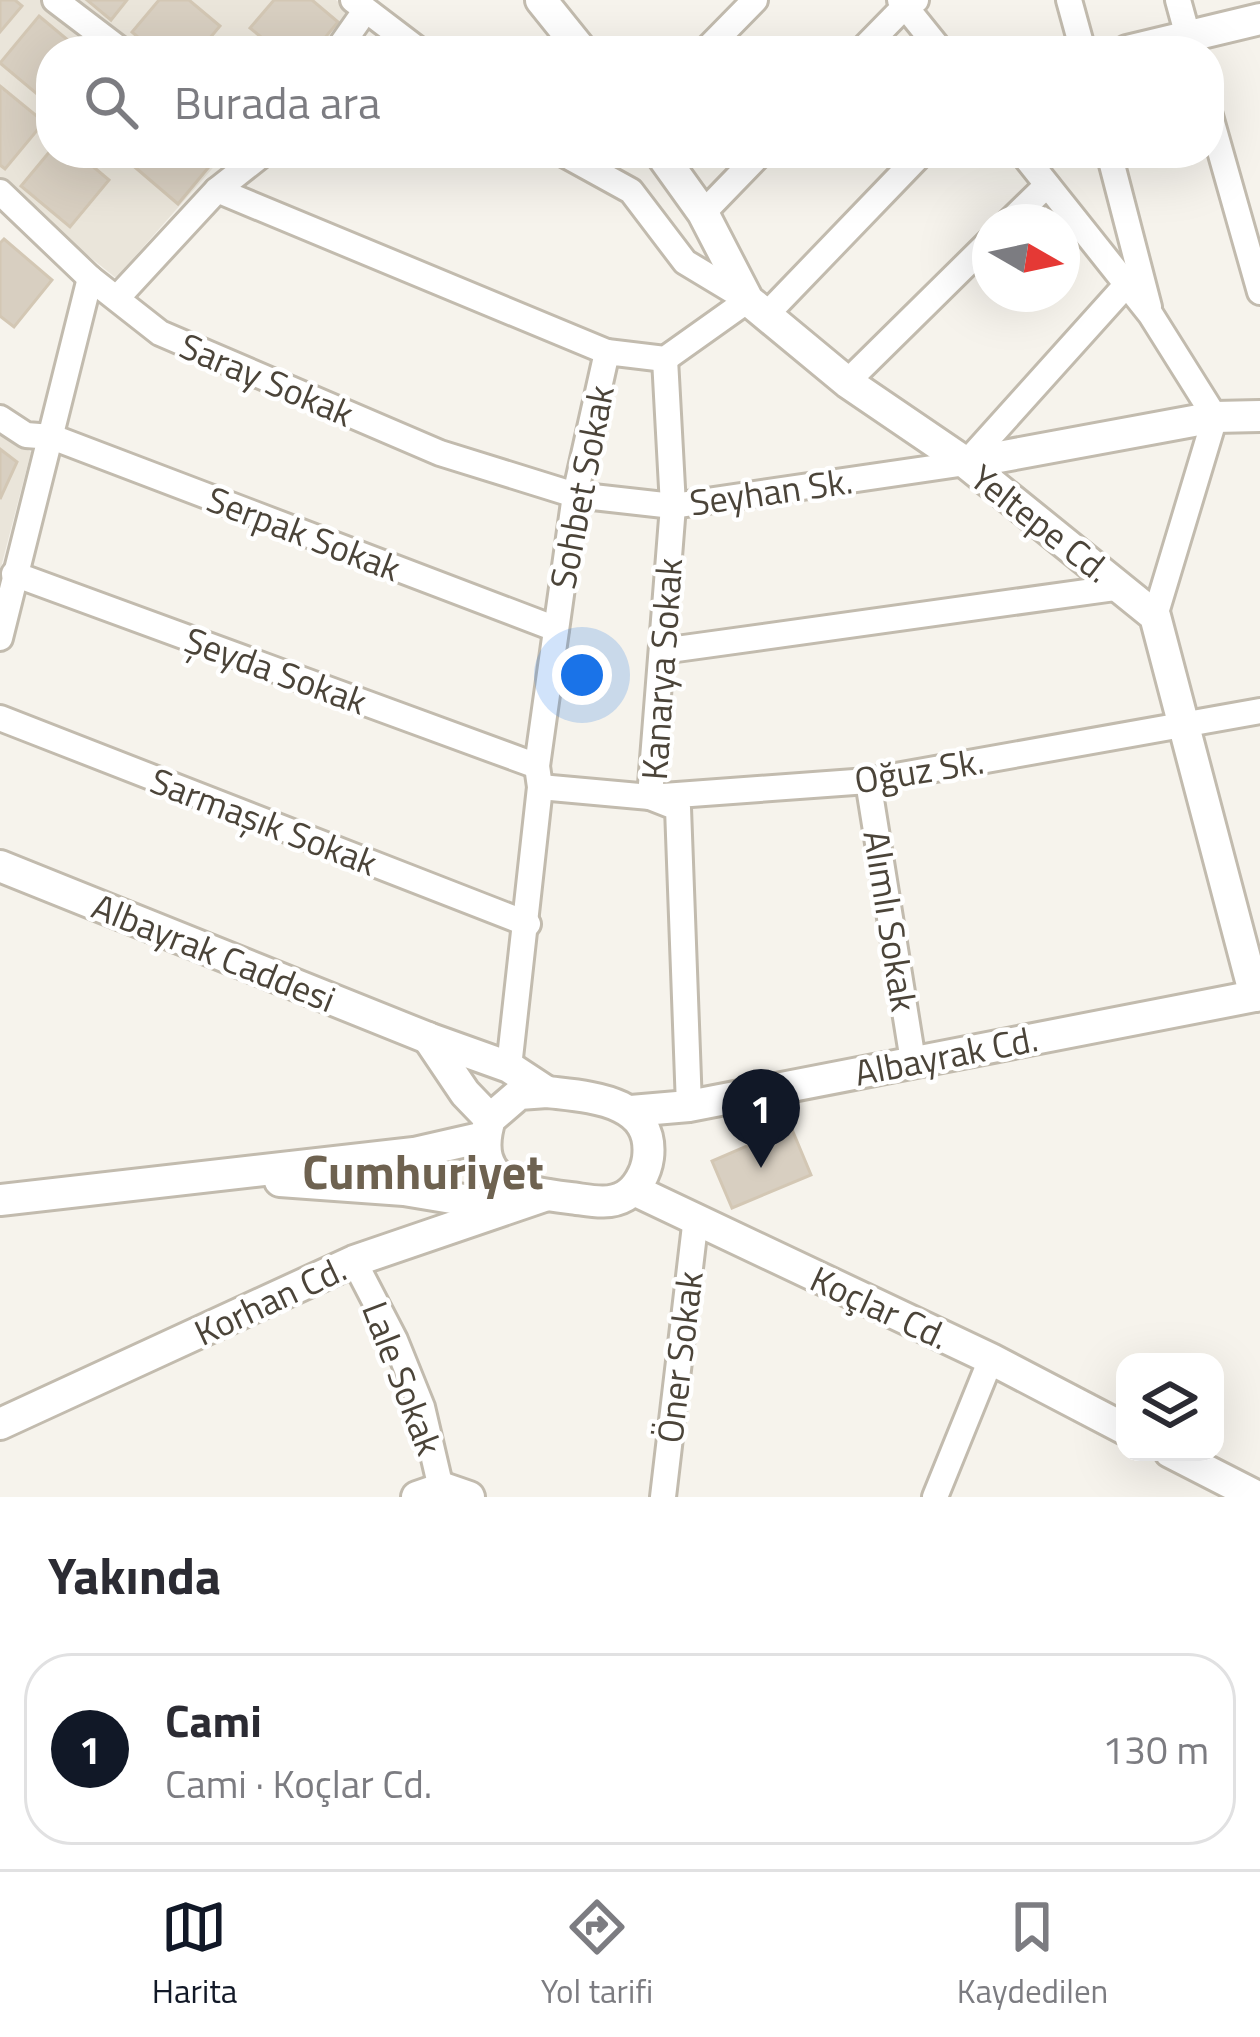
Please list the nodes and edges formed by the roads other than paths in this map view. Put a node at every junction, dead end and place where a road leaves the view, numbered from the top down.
1 (55, 0) edge
2 (541, 0) edge
3 (755, 0) edge
4 (1069, 0) edge
5 (1178, 0) edge
6 (907, 2) edge
7 (359, 5) edge
8 (1260, 19) edge
9 (102, 36) edge
10 (344, 36) edge
11 (400, 36) edge
12 (570, 36) edge
13 (720, 36) edge
14 (875, 36) edge
15 (931, 36) edge
16 (1078, 36) edge
17 (1188, 36) edge
18 (1212, 36) edge
19 (1224, 165) edge
20 (243, 168) edge
21 (589, 168) edge
22 (671, 168) edge
23 (746, 168) edge
24 (906, 168) edge
25 (1034, 168) edge
26 (1113, 168) edge
27 (1047, 185) junction
28 (217, 190) junction
29 (0, 192) edge
30 (1027, 204) edge
31 (703, 213) junction
32 (972, 259) edge
33 (91, 278) junction
34 (1127, 284) junction
35 (1260, 292) edge
36 (118, 297) junction
37 (758, 307) junction
38 (1151, 316) junction
39 (607, 352) junction
40 (664, 359) junction
41 (847, 382) junction
42 (1260, 416) edge
43 (1215, 417) junction
44 (0, 418) edge
45 (52, 437) junction
46 (966, 463) junction
47 (575, 495) junction
48 (673, 506) junction
49 (14, 574) junction
50 (1123, 587) junction
51 (1155, 616) junction
52 (556, 629) junction
53 (0, 634) edge
54 (662, 651) junction
55 (1260, 711) edge
56 (0, 718) edge
57 (1186, 724) junction
58 (538, 776) junction
59 (868, 781) junction
60 (650, 797) junction
61 (0, 866) edge
62 (528, 924) junction
63 (1257, 996) edge
64 (428, 1038) junction
65 (914, 1061) junction
66 (509, 1067) junction
67 (547, 1092) junction
68 (689, 1106) junction
69 (631, 1111) junction
70 (487, 1128) junction
71 (226, 1176) junction
72 (634, 1190) junction
73 (532, 1192) junction
74 (0, 1201) edge
75 (696, 1217) junction
76 (354, 1261) junction
77 (991, 1359) junction
78 (0, 1424) edge
79 (1116, 1424) edge
80 (1188, 1461) edge
81 (443, 1495) edge
82 (663, 1497) edge
83 (935, 1497) edge
84 (1258, 1497) edge

1 - 9 street
2 - 12 street
3 - 13 street
4 - 16 street
5 - 17 street
6 - 14 street
6 - 15 street
7 - 10 street
7 - 11 street
8 - 18 street
19 - 35 street
20 - 28 street
21 - 37 street
22 - 31 street, Yeltepe Cd.
23 - 31 street
24 - 37 street, Sohbet Sokak
25 - 27 street
26 - 38 street
27 - 30 street
27 - 34 street
28 - 36 street
28 - 39 street
29 - 33 street, Saray Sokak
31 - 37 street, Yeltepe Cd.
32 - 41 street
33 - 36 street, Saray Sokak
33 - 45 street
34 - 38 street
34 - 46 street
36 - 47 street, Saray Sokak
37 - 40 street, Sohbet Sokak
37 - 41 street, Yeltepe Cd.
38 - 43 street
39 - 40 street, Sohbet Sokak
39 - 47 street, Sohbet Sokak
40 - 48 street, Kanarya Sokak
41 - 46 street, Yeltepe Cd.
42 - 43 street
43 - 46 street
43 - 51 street
44 - 45 street, Serpak Sokak
45 - 49 street
45 - 52 street, Serpak Sokak
46 - 48 street, Seyhan Sk.
46 - 50 street, Yeltepe Cd.
47 - 48 street, Seyhan Sk.
47 - 52 street, Sohbet Sokak
48 - 54 street, Kanarya Sokak
49 - 53 street
49 - 58 street, Şeyda Sokak
50 - 51 street, Yeltepe Cd.
50 - 54 street
51 - 57 street
52 - 58 street, Sohbet Sokak
54 - 60 street, Kanarya Sokak
55 - 57 street, Oğuz Sk.
56 - 62 street, Sarmaşık Sokak
57 - 59 street, Oğuz Sk.
57 - 63 street
58 - 60 street, Şeyda Sokak
58 - 62 street, Sohbet Sokak
59 - 60 street, Oğuz Sk.
59 - 65 street, Alımlı Sokak
60 - 68 street, Kanarya Sokak
61 - 64 street, Albayrak Caddesi
62 - 66 street, Sohbet Sokak
63 - 65 street, Albayrak Cd.
64 - 66 street, Albayrak Caddesi
64 - 70 street
65 - 68 street, Albayrak Cd.
66 - 67 street, Albayrak Caddesi
67 - 69 street
67 - 70 street
68 - 69 street, Albayrak Cd.
69 - 72 street
70 - 71 street
70 - 73 street
71 - 73 street
71 - 74 street
72 - 73 street
72 - 75 street, Koçlar Cd.
73 - 76 street, Korhan Cd.
75 - 77 street, Koçlar Cd.
75 - 82 street, Öner Sokak
76 - 78 street, Korhan Cd.
76 - 81 street, Lale Sokak
77 - 79 street, Koçlar Cd.
77 - 83 street
80 - 84 street

